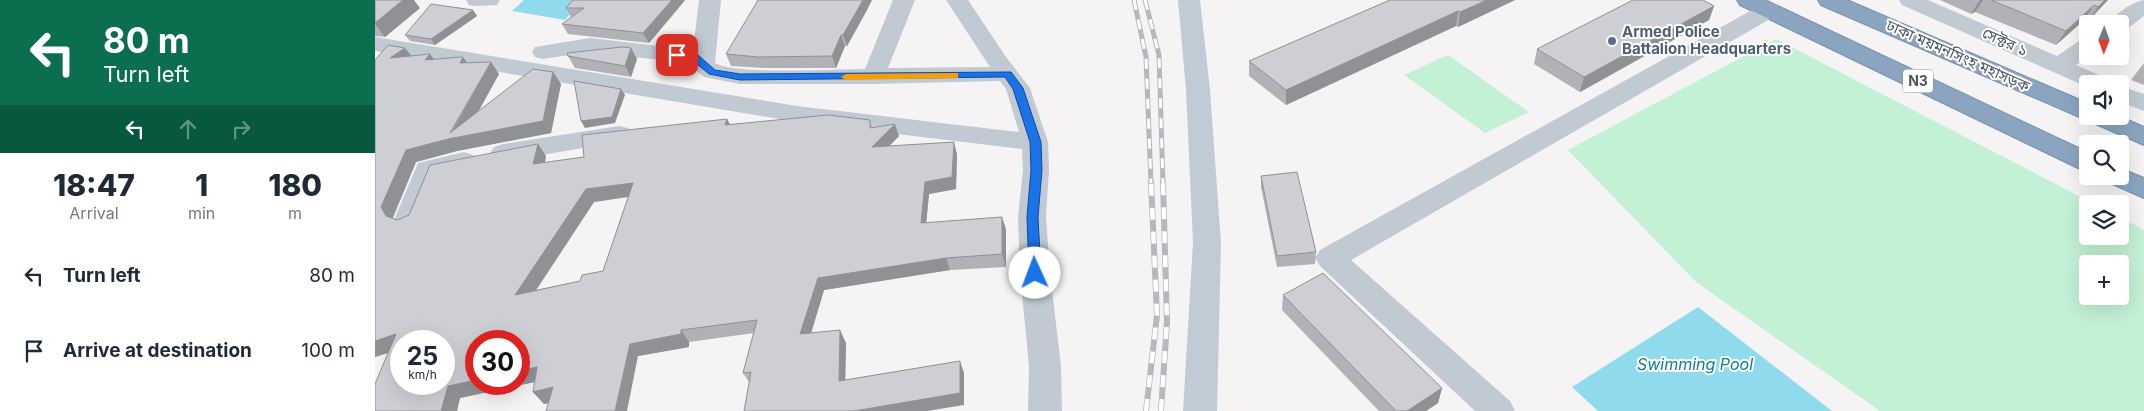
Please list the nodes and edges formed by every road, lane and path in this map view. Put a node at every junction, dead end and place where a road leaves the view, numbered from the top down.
1 (477, 0) edge
2 (489, 0) edge
3 (710, 0) edge
4 (904, 0) edge
5 (957, 0) edge
6 (1189, 0) edge
7 (1829, 0) edge
8 (1910, 0) edge
9 (1759, 5) edge
10 (2144, 6) edge
11 (2129, 17) edge
12 (375, 44) edge
13 (543, 52) dead end
14 (2079, 52) edge
15 (703, 66) junction
16 (2059, 66) junction
17 (1007, 74) junction
18 (2080, 75) edge
19 (873, 77) junction
20 (2129, 96) edge
21 (2144, 103) edge
22 (2079, 109) edge
23 (797, 114) junction
24 (711, 123) edge
25 (2117, 125) edge
26 (640, 130) edge
27 (2144, 137) edge
28 (1035, 142) junction
29 (2079, 158) edge
30 (2129, 182) edge
31 (2144, 189) edge
32 (408, 220) edge
33 (1045, 411) edge
34 (1200, 411) edge
35 (1498, 411) edge

1 - 2 street
3 - 15 street
4 - 19 street
5 - 17 street
6 - 34 street
7 - 22 highway, ঢাকা ময়মনসিংহ মহাসড়ক / N3
8 - 16 street, সেক্টর ১
9 - 29 highway, N3
9 - 35 street
10 - 11 street
12 - 23 street
13 - 15 street
14 - 16 street
15 - 19 street
16 - 18 street, সেক্টর ১
17 - 19 street
17 - 28 street
20 - 21 street
23 - 24 street
23 - 28 street
25 - 27 highway
26 - 32 street
28 - 33 street
30 - 31 highway

